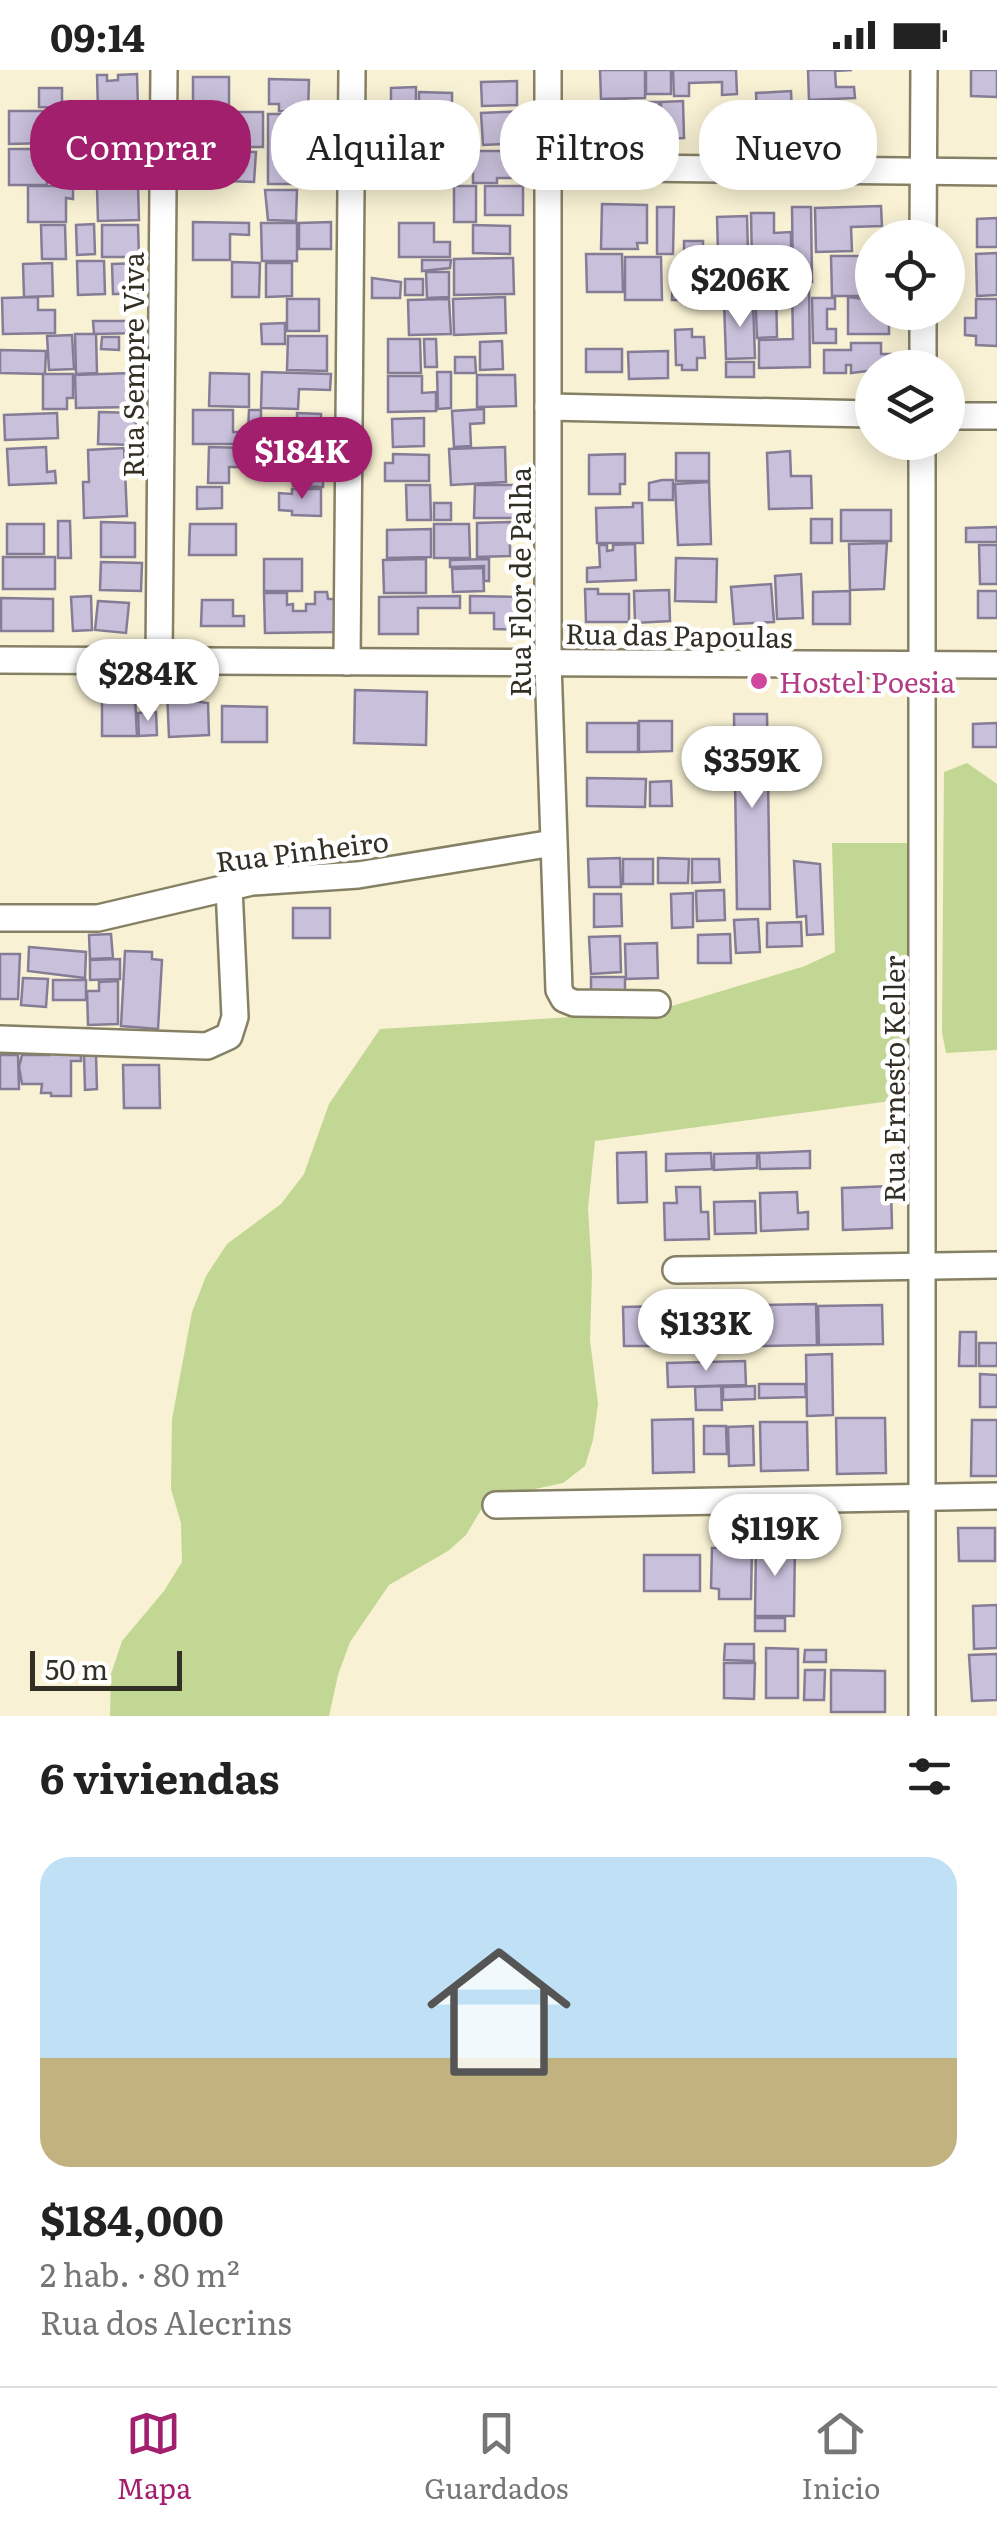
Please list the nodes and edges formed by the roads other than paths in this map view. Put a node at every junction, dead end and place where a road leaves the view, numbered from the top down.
1 (164, 70) edge
2 (352, 70) edge
3 (548, 70) edge
4 (924, 70) edge
5 (548, 100) edge
6 (679, 168) edge
7 (924, 170) junction
8 (997, 172) edge
9 (547, 190) edge
10 (924, 220) edge
11 (548, 407) junction
12 (855, 414) edge
13 (965, 416) edge
14 (997, 416) edge
15 (922, 460) edge
16 (0, 660) edge
17 (160, 660) junction
18 (348, 662) junction
19 (548, 662) junction
20 (997, 665) edge
21 (922, 666) junction
22 (553, 843) junction
23 (228, 888) junction
24 (0, 918) edge
25 (658, 1004) dead end
26 (0, 1039) edge
27 (997, 1265) edge
28 (924, 1266) junction
29 (676, 1270) dead end
30 (922, 1494) junction
31 (997, 1496) edge
32 (496, 1505) dead end
33 (922, 1716) edge

1 - 17 street, Rua Sempre Viva
2 - 18 street
3 - 5 street, Rua Flor de Palha
4 - 7 street
6 - 7 street
7 - 8 street
7 - 10 street
9 - 11 street, Rua Flor de Palha
11 - 12 street
11 - 19 street, Rua Flor de Palha
13 - 14 street
15 - 21 street, Rua Ernesto Keller
16 - 17 street, Rua das Papoulas
17 - 18 street, Rua das Papoulas
18 - 19 street, Rua das Papoulas
19 - 21 street, Rua das Papoulas
19 - 22 street, Rua Flor de Palha
20 - 21 street, Rua das Papoulas
21 - 28 street, Rua Ernesto Keller
22 - 23 street, Rua Pinheiro
22 - 25 street, Rua Flor de Palha
23 - 24 street, Rua Pinheiro
23 - 26 street
27 - 28 street
28 - 29 street
28 - 30 street, Rua Ernesto Keller
30 - 31 street
30 - 32 street
30 - 33 street, Rua Ernesto Keller

